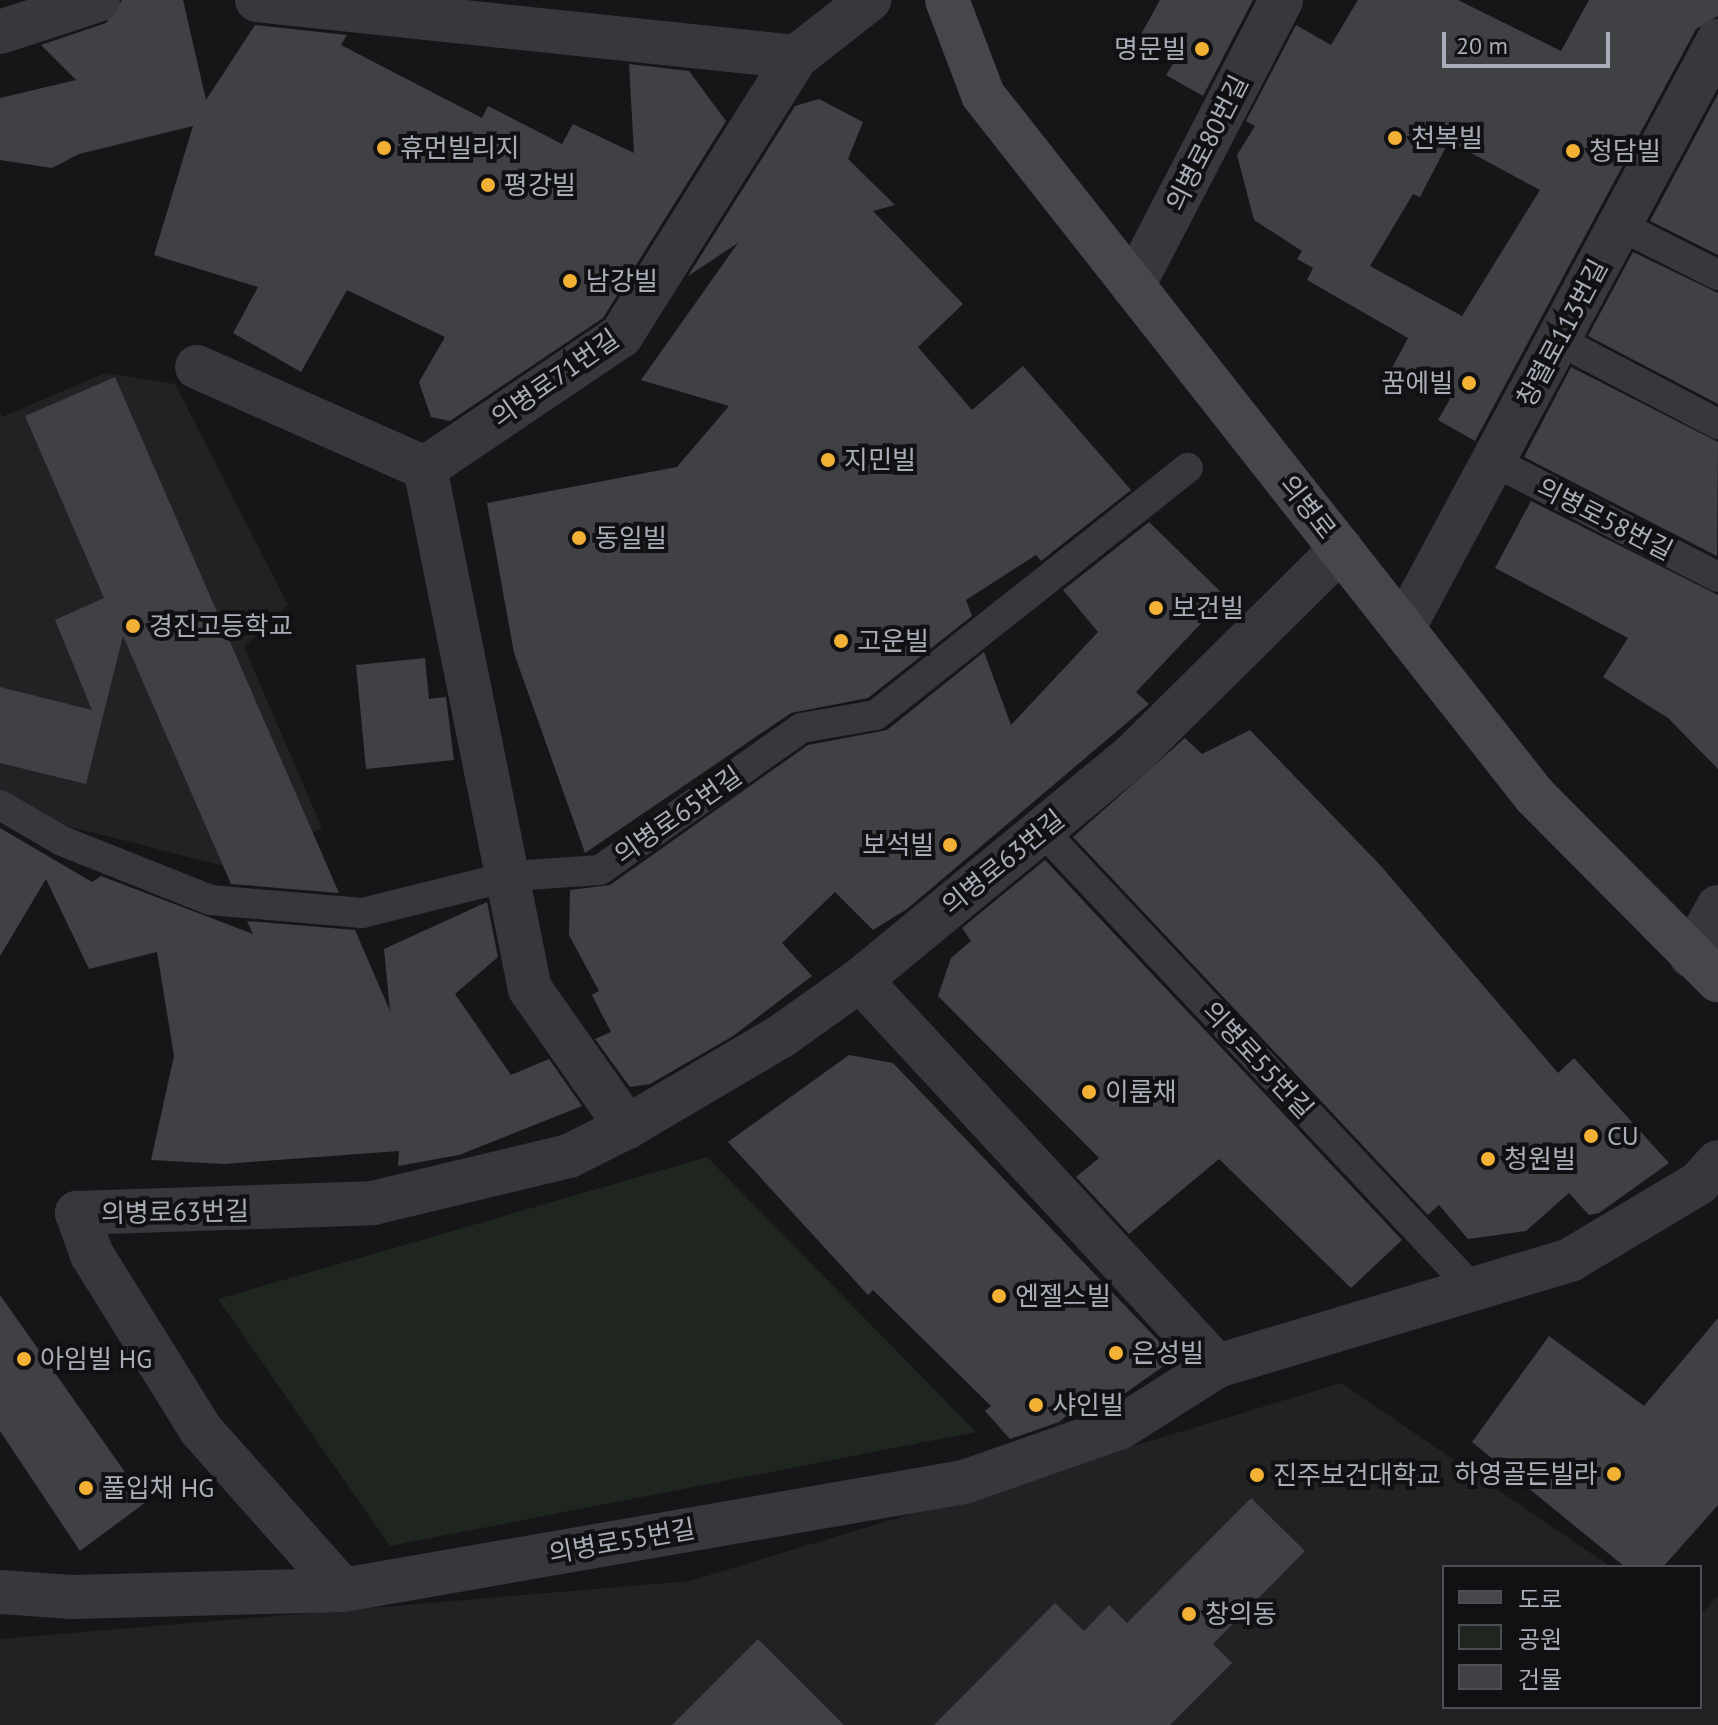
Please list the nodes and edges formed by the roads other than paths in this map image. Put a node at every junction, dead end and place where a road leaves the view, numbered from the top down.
1 (98, 0) edge
2 (257, 0) edge
3 (869, 0) edge
4 (947, 0) edge
5 (1281, 0) edge
6 (0, 32) edge
7 (1718, 41) edge
8 (796, 57) junction
9 (1619, 225) junction
10 (1718, 275) edge
11 (1133, 286) junction
12 (1558, 340) junction
13 (197, 367) dead end
14 (1718, 424) edge
15 (1493, 461) junction
16 (425, 468) junction
17 (1188, 468) dead end
18 (1341, 549) junction
19 (1718, 577) edge
20 (1405, 625) junction
21 (0, 805) edge
22 (1042, 830) junction
23 (511, 876) junction
24 (1718, 907) edge
25 (1704, 968) edge
26 (860, 980) junction
27 (627, 1127) junction
28 (1718, 1162) edge
29 (1473, 1289) junction
30 (1217, 1366) junction
31 (343, 1590) junction
32 (0, 1592) edge

1 - 6 street
2 - 8 street
3 - 8 street, 의병로71번길
4 - 11 street, 의병로
5 - 11 street, 의병로80번길
7 - 9 street, 창렬로113번길
8 - 16 street, 의병로71번길
9 - 10 lane
9 - 12 street, 창렬로113번길
11 - 18 street, 의병로
12 - 14 lane
12 - 15 street, 창렬로113번길
13 - 16 street
15 - 19 lane, 의병로58번길
15 - 20 street, 창렬로113번길
16 - 23 street
17 - 23 lane, 의병로65번길
18 - 20 street, 의병로
18 - 22 street, 의병로63번길
20 - 25 street, 의병로
21 - 23 lane, 의병로65번길
22 - 26 street, 의병로63번길
22 - 29 lane, 의병로55번길
23 - 27 street
24 - 25 street
26 - 27 street, 의병로63번길
26 - 30 street
27 - 31 street, 의병로63번길
28 - 29 street, 의병로55번길
29 - 30 street, 의병로55번길
30 - 31 street, 의병로55번길
31 - 32 street, 의병로55번길

